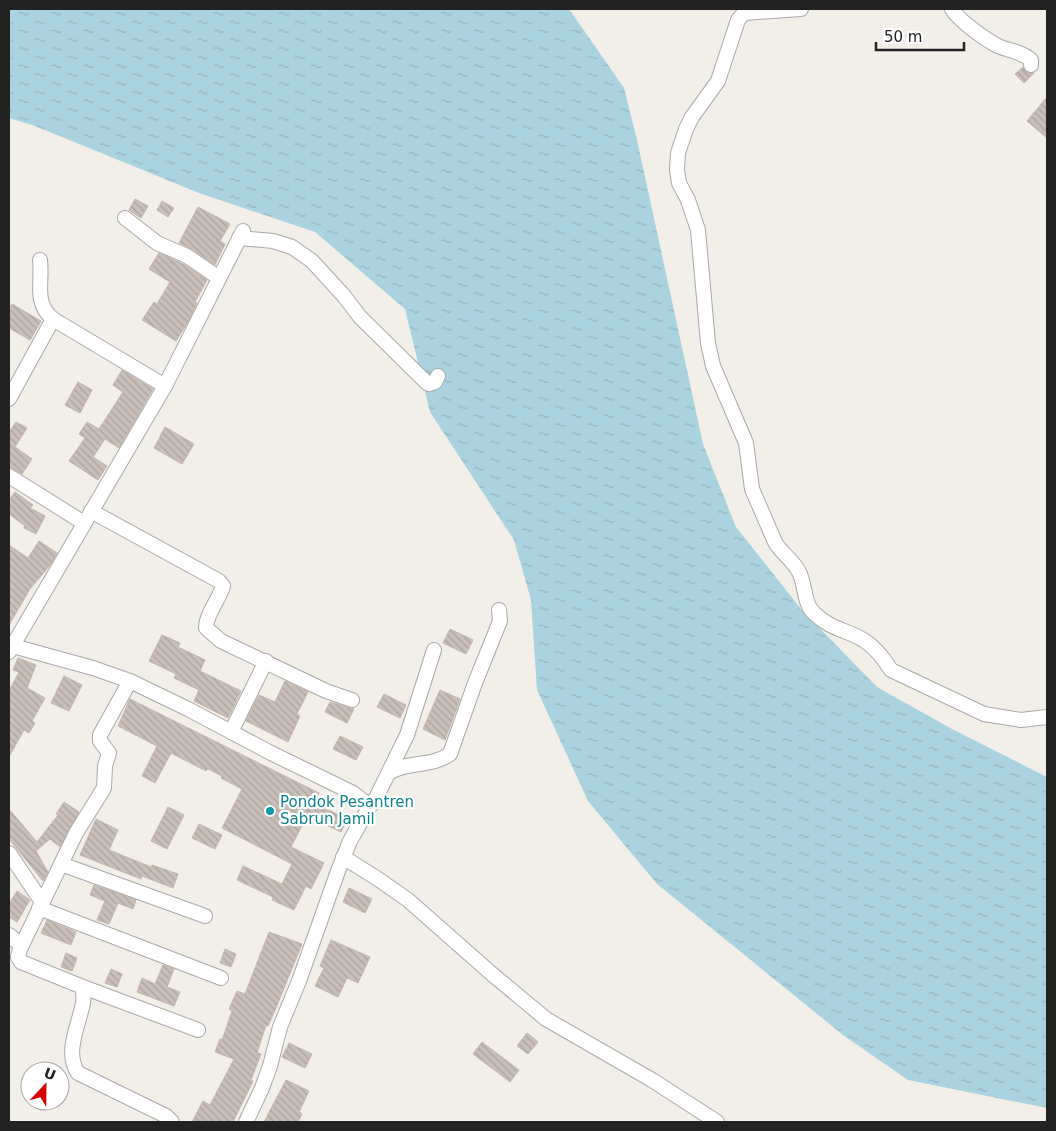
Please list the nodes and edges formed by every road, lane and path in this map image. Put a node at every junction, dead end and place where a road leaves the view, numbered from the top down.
1 (800, 9) edge
2 (952, 9) edge
3 (1031, 65) dead end
4 (125, 218) dead end
5 (40, 260) dead end
6 (219, 278) junction
7 (53, 319) junction
8 (438, 376) dead end
9 (164, 386) junction
10 (9, 399) edge
11 (9, 476) edge
12 (88, 517) junction
13 (499, 610) dead end
14 (10, 648) edge
15 (434, 650) dead end
16 (266, 661) junction
17 (130, 682) junction
18 (352, 700) dead end
19 (1047, 717) edge
20 (231, 732) junction
21 (390, 772) junction
22 (368, 809) junction
23 (9, 853) edge
24 (343, 857) junction
25 (61, 864) junction
26 (40, 905) junction
27 (205, 916) dead end
28 (9, 935) edge
29 (21, 945) junction
30 (221, 978) dead end
31 (83, 987) junction
32 (198, 1030) dead end
33 (172, 1122) edge
34 (246, 1122) edge
35 (717, 1122) edge

1 - 19 street
2 - 3 street
4 - 6 street
5 - 7 street
6 - 8 street
6 - 9 street
7 - 9 street
7 - 10 street
9 - 12 street
11 - 12 street
12 - 14 street
12 - 16 street
13 - 21 street
14 - 17 street
15 - 21 street
16 - 18 street
16 - 20 street
17 - 20 street
17 - 25 street
20 - 22 street
21 - 22 street
22 - 24 street
23 - 26 street
24 - 34 street
24 - 35 street
25 - 26 street
25 - 27 street
26 - 29 street
26 - 30 street
28 - 29 street
29 - 31 street
31 - 32 street
31 - 33 street

